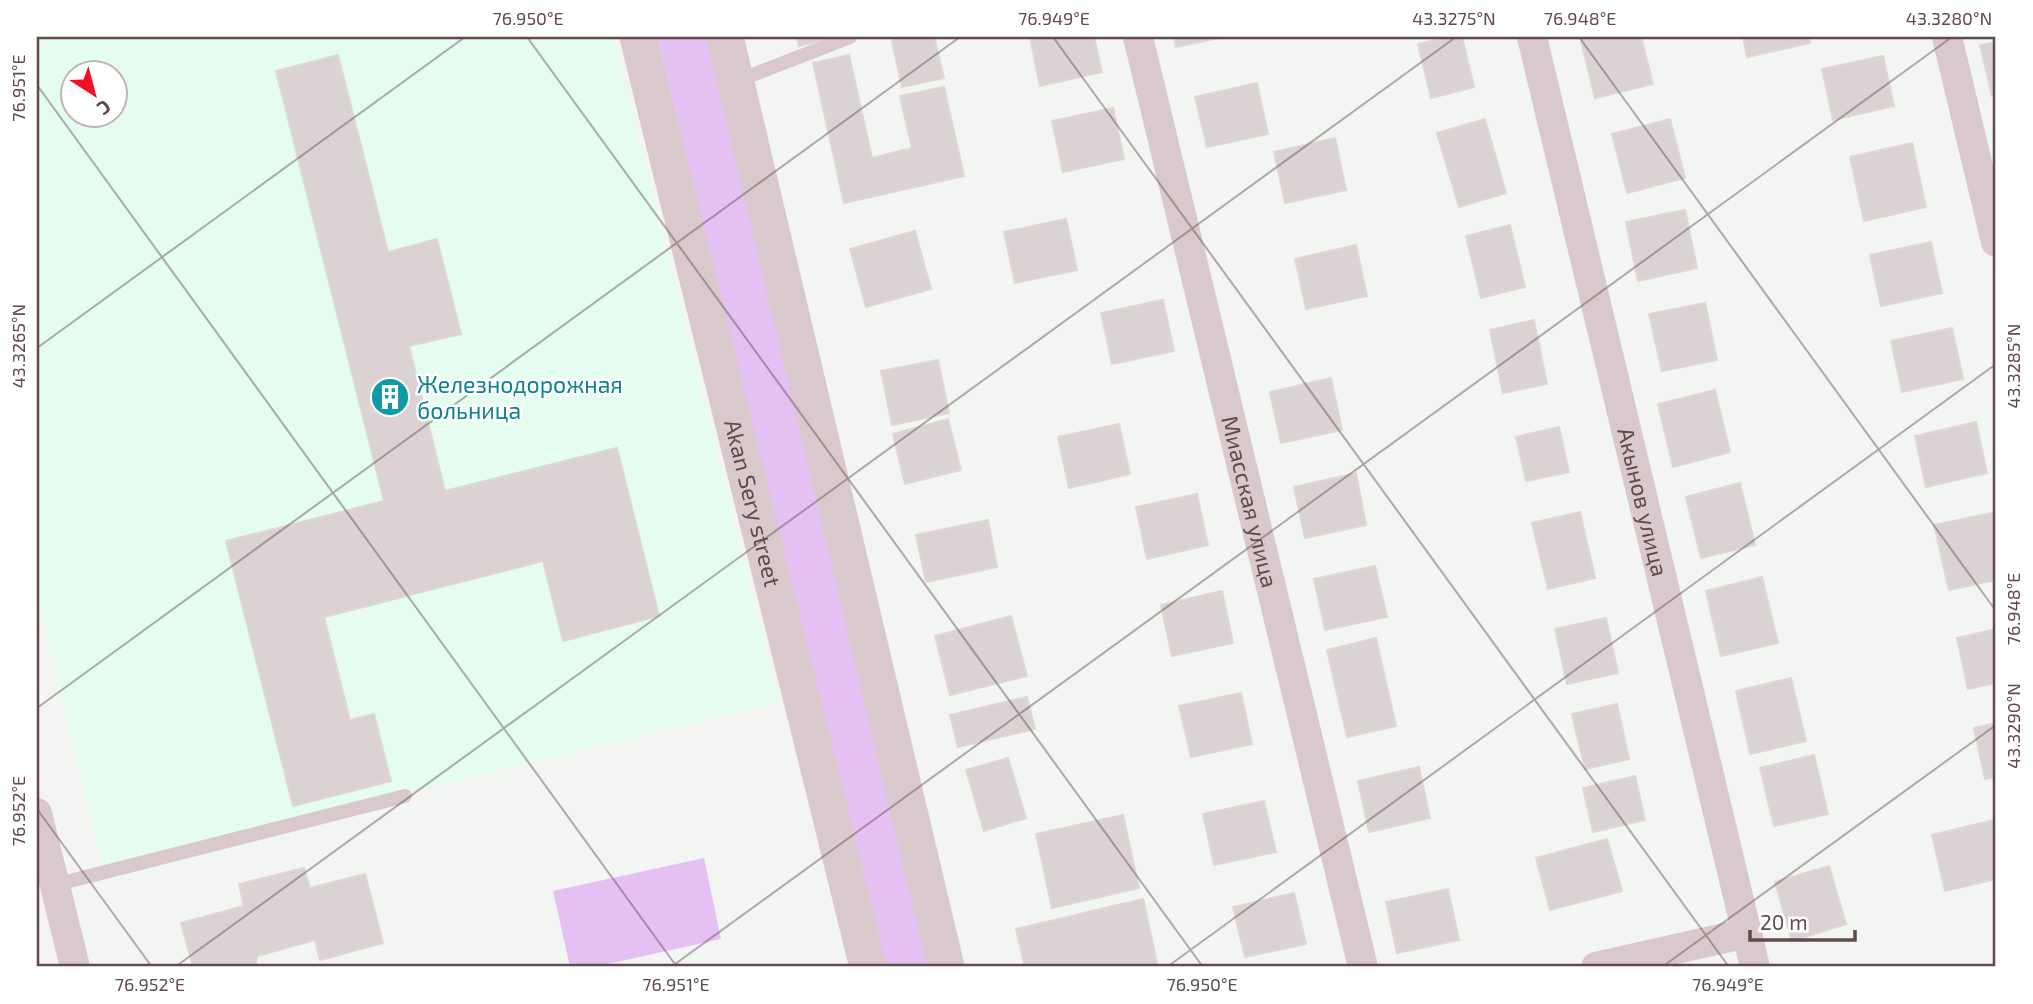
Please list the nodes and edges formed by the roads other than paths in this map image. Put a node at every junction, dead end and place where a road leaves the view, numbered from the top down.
1 (638, 37) edge
2 (726, 37) edge
3 (850, 37) edge
4 (1138, 37) edge
5 (1532, 37) edge
6 (1947, 37) edge
7 (736, 81) junction
8 (1996, 242) edge
9 (405, 796) dead end
10 (37, 813) edge
11 (54, 884) junction
12 (1747, 933) junction
13 (75, 967) edge
14 (868, 967) edge
15 (946, 967) edge
16 (1363, 967) edge
17 (1596, 967) edge
18 (1755, 967) edge

1 - 14 street, Akan Sery street
2 - 7 street
3 - 7 lane
4 - 16 street, Миасская улица
5 - 12 street, Акынов улица
6 - 8 street
7 - 15 street
9 - 11 lane
10 - 11 street
11 - 13 street
12 - 17 street
12 - 18 street, Акынов улица

